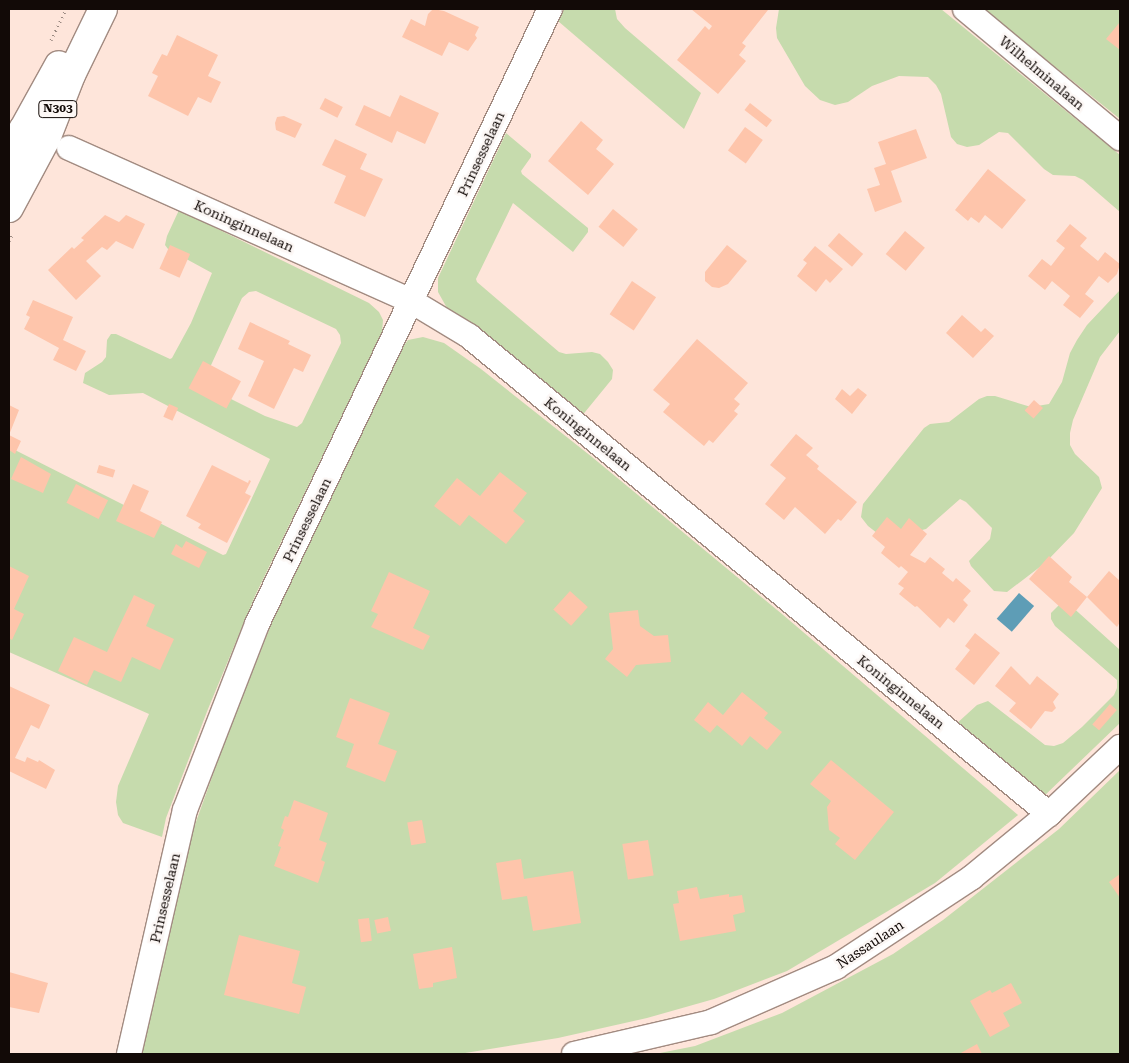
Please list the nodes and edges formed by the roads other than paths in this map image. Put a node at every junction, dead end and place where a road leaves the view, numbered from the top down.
1 (85, 9) edge
2 (103, 9) edge
3 (550, 9) edge
4 (965, 9) edge
5 (37, 135) edge
6 (1120, 138) edge
7 (9, 164) edge
8 (9, 208) edge
9 (411, 301) junction
10 (1120, 747) edge
11 (1049, 814) junction
12 (129, 1054) edge
13 (574, 1054) edge

1 - 5 main road, N303
2 - 5 main road, N303
3 - 9 street, Prinsesselaan
4 - 6 street, Wilhelminalaan
5 - 7 main road, N303
5 - 8 main road, N303
5 - 9 street, Koninginnelaan
9 - 11 street, Koninginnelaan
9 - 12 street, Prinsesselaan
10 - 11 street, Nassaulaan
11 - 13 street, Nassaulaan

